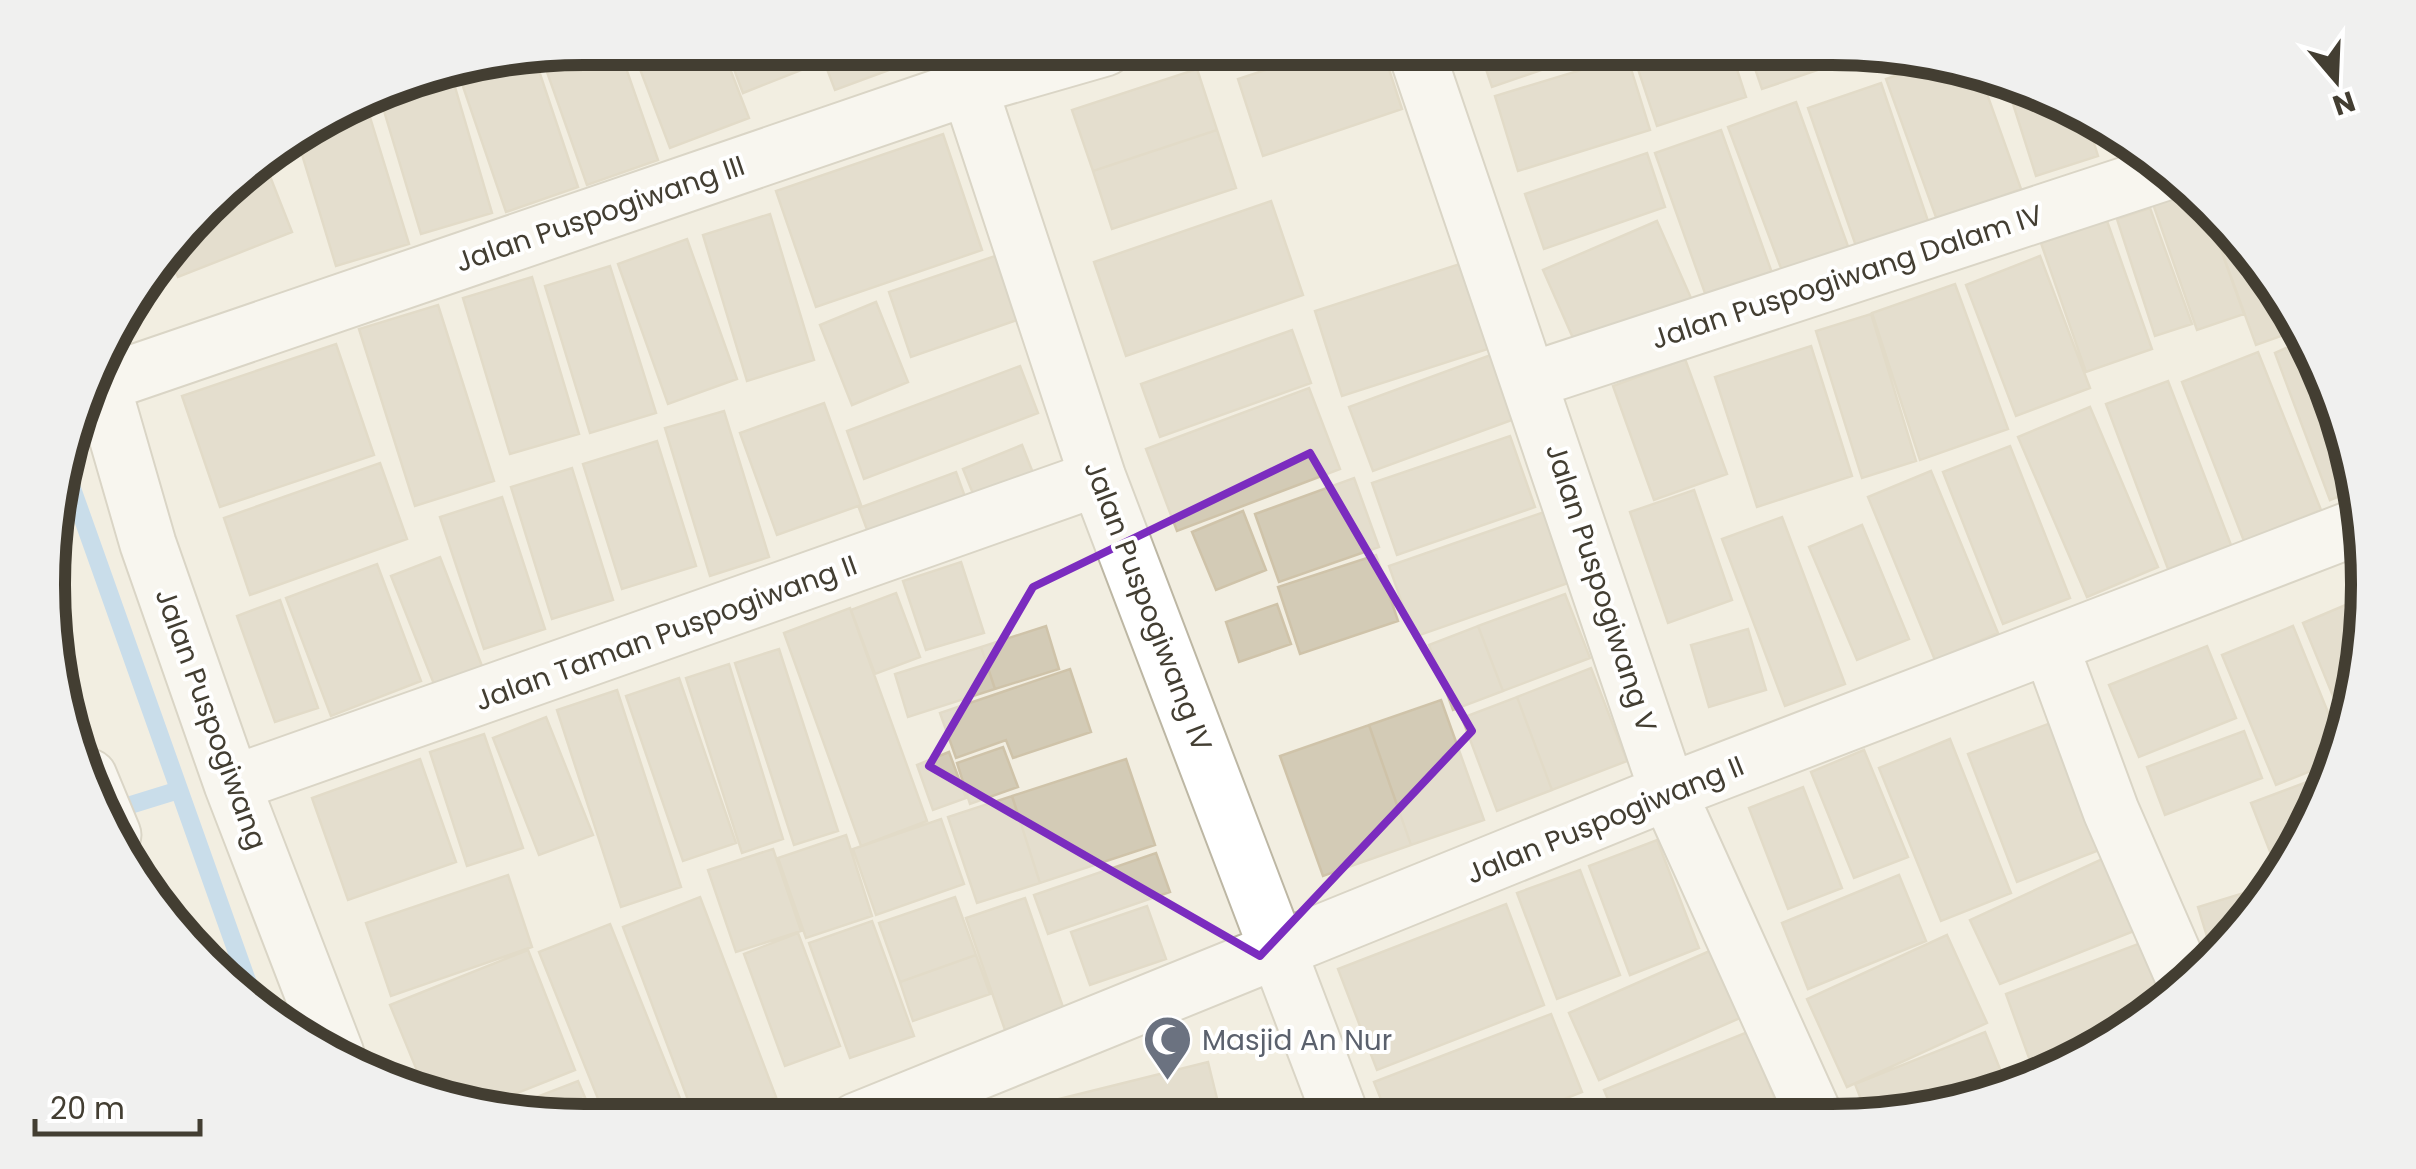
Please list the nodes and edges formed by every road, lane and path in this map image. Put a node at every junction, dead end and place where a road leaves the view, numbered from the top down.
1 (1046, 65) edge
2 (1420, 65) edge
3 (969, 87) junction
4 (2152, 176) edge
5 (108, 380) edge
6 (1532, 380) junction
7 (102, 393) edge
8 (1098, 478) junction
9 (2348, 530) edge
10 (2051, 648) junction
11 (232, 784) junction
12 (1668, 792) junction
13 (1280, 952) junction
14 (2180, 969) edge
15 (329, 1036) edge
16 (896, 1104) edge
17 (1336, 1104) edge
18 (1809, 1104) edge

1 - 3 street, Jalan Puspogiwang III
2 - 6 street, Jalan Puspogiwang V
3 - 5 street, Jalan Puspogiwang III
3 - 8 street, Jalan Puspogiwang IV
4 - 6 street, Jalan Puspogiwang Dalam IV
6 - 12 street, Jalan Puspogiwang V
7 - 11 street, Jalan Puspogiwang
8 - 11 street, Jalan Taman Puspogiwang II
8 - 13 street, Jalan Puspogiwang IV
9 - 10 street, Jalan Puspogiwang II
10 - 12 street, Jalan Puspogiwang II
10 - 14 street
11 - 15 street, Jalan Puspogiwang
12 - 13 street, Jalan Puspogiwang II
12 - 18 street, Jalan Puspogiwang V
13 - 16 street, Jalan Puspogiwang II
13 - 17 street, Jalan Puspogiwang IV

